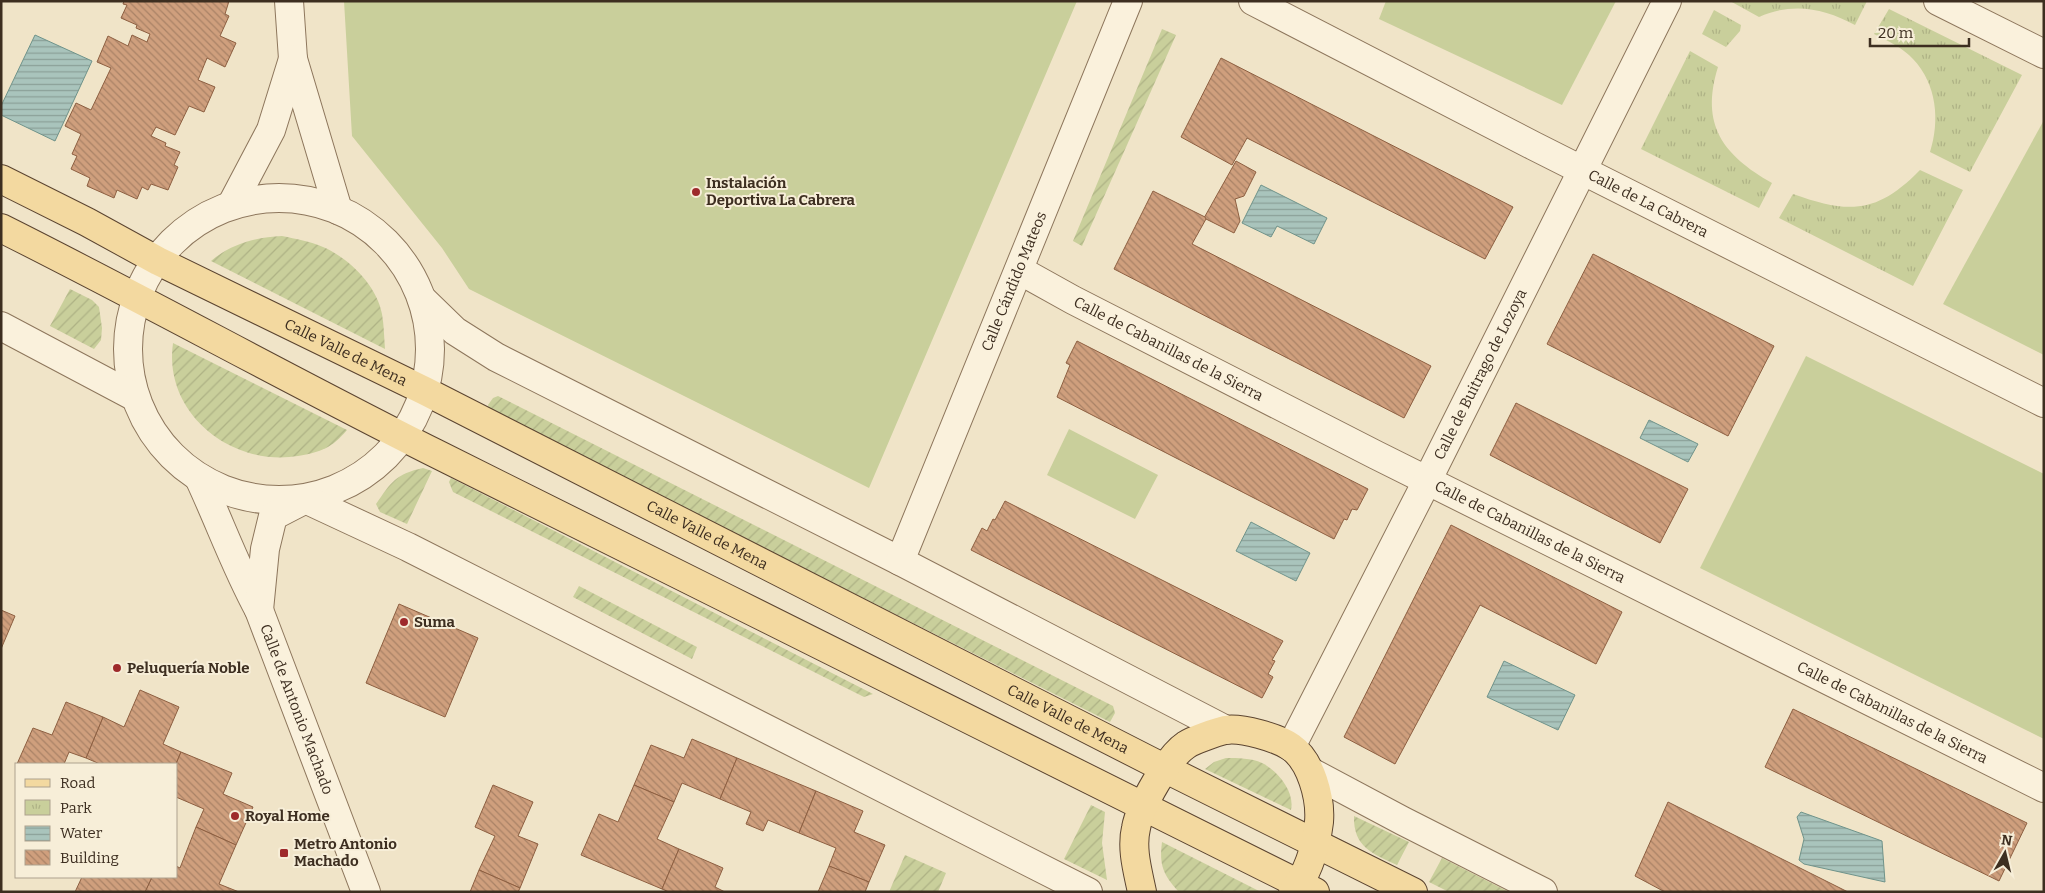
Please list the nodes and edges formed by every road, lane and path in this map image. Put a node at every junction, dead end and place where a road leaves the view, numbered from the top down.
1 (289, 1) edge
2 (1128, 1) edge
3 (1254, 1) edge
4 (1667, 1) edge
5 (1938, 1) edge
6 (2044, 54) edge
7 (293, 59) junction
8 (1582, 170) junction
9 (1, 179) edge
10 (232, 204) junction
11 (338, 210) junction
12 (1, 228) edge
13 (158, 261) junction
14 (1019, 270) junction
15 (136, 296) junction
16 (422, 299) junction
17 (1, 326) edge
18 (425, 391) junction
19 (133, 396) junction
20 (2044, 403) edge
21 (403, 436) junction
22 (200, 480) junction
23 (1427, 481) junction
24 (305, 499) junction
25 (900, 561) junction
26 (259, 610) junction
27 (1226, 730) junction
28 (1292, 747) junction
29 (1164, 768) junction
30 (1311, 772) junction
31 (2044, 788) edge
32 (1145, 805) junction
33 (1317, 842) junction
34 (1302, 889) edge
35 (366, 892) edge
36 (1088, 892) edge
37 (1142, 892) edge
38 (1413, 892) edge
39 (1543, 892) edge

1 - 7 street
2 - 14 street, Calle Cándido Mateos
3 - 8 street, Calle de La Cabrera
4 - 8 street, Calle de Buitrago de Lozoya
5 - 6 street
7 - 10 street
7 - 11 street
8 - 20 street, Calle de La Cabrera
8 - 23 street, Calle de Buitrago de Lozoya
9 - 13 main road, Calle Valle de Mena
10 - 11 street
10 - 13 street
11 - 16 street
12 - 15 main road
13 - 15 street
13 - 18 main road, Calle Valle de Mena
14 - 23 street, Calle de Cabanillas de la Sierra
14 - 25 street, Calle Cándido Mateos
15 - 19 street
15 - 21 main road
16 - 18 street
16 - 25 street
17 - 19 street
18 - 21 street
18 - 29 main road, Calle Valle de Mena
19 - 22 street
21 - 24 street
21 - 32 main road
22 - 24 street
22 - 26 street, Calle de Antonio Machado
23 - 28 street, Calle de Buitrago de Lozoya
23 - 31 street, Calle de Cabanillas de la Sierra
24 - 26 street, Calle de Antonio Machado
24 - 36 street
25 - 27 street
26 - 35 street, Calle de Antonio Machado
27 - 28 main road
27 - 29 main road
28 - 30 main road
29 - 32 main road
29 - 33 main road, Calle Valle de Mena
30 - 33 main road
30 - 39 street
32 - 34 main road
32 - 37 main road
33 - 34 main road
33 - 38 main road, Calle Valle de Mena

